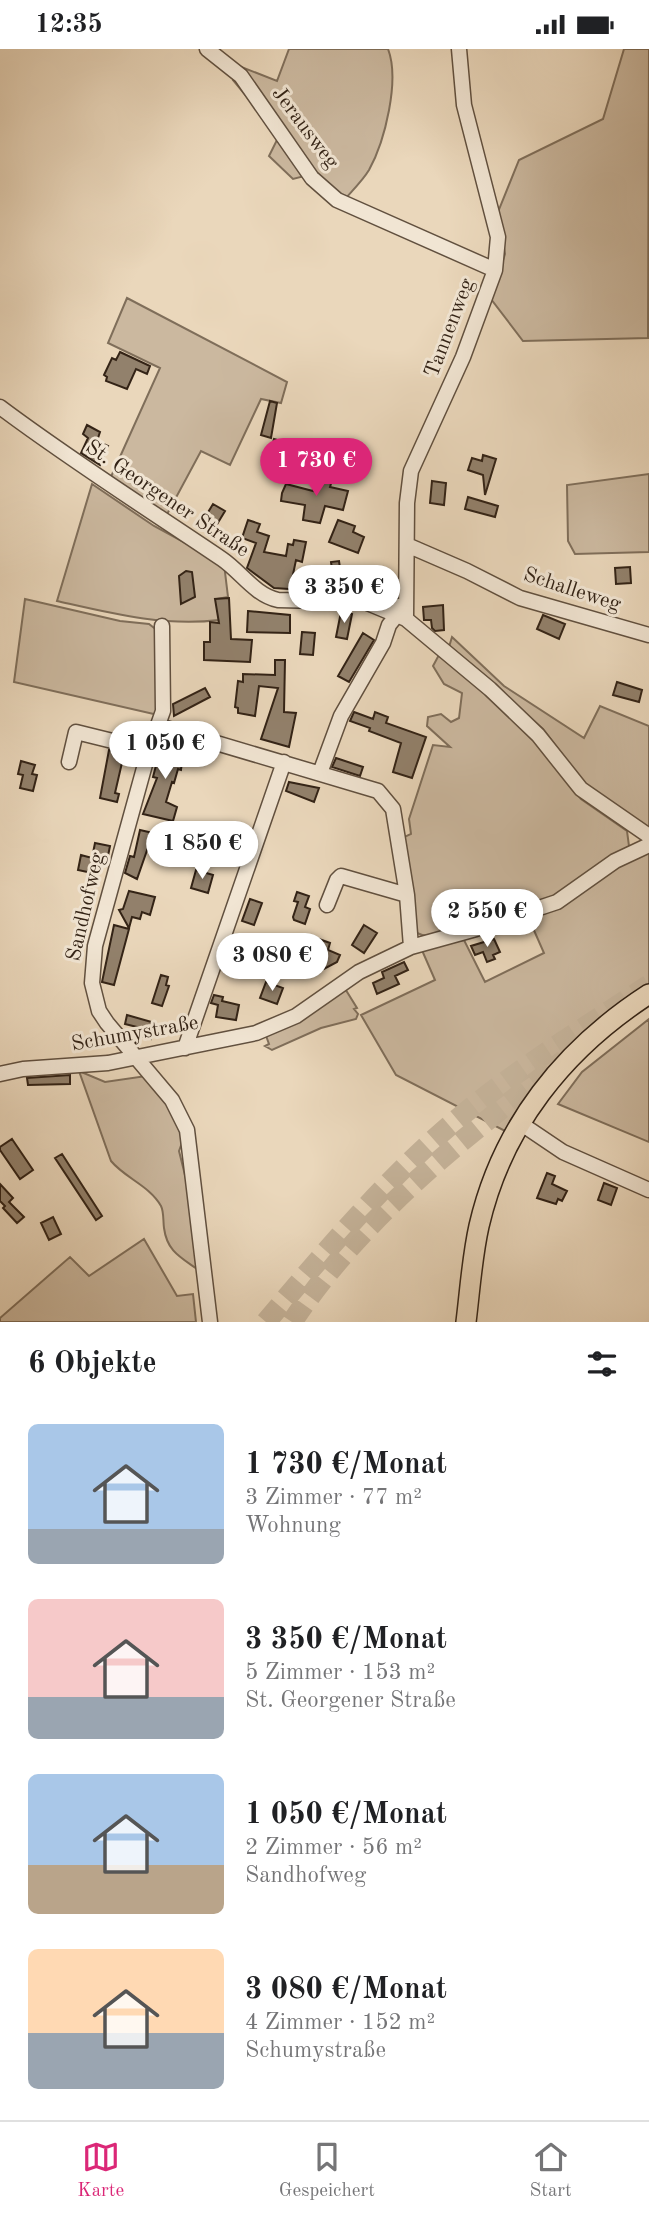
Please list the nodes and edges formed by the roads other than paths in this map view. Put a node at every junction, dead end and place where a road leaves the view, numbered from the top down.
1 (207, 49) edge
2 (459, 49) edge
3 (495, 269) junction
4 (0, 407) edge
5 (407, 545) junction
6 (402, 617) junction
7 (162, 627) dead end
8 (649, 635) edge
9 (159, 726) junction
10 (149, 750) junction
11 (69, 762) dead end
12 (284, 762) junction
13 (320, 773) junction
14 (649, 836) edge
15 (649, 845) edge
16 (407, 895) junction
17 (327, 905) dead end
18 (411, 947) junction
19 (649, 994) edge
20 (186, 1048) junction
21 (138, 1058) junction
22 (0, 1074) edge
23 (520, 1123) junction
24 (649, 1190) edge
25 (210, 1322) edge
26 (466, 1322) edge

1 - 3 street, Jerausweg
2 - 3 street, Tannenweg
3 - 5 street, Tannenweg
4 - 6 street, St. Georgener Straße
5 - 6 street, Tannenweg
5 - 8 street, Schalleweg
6 - 13 street, Tannenweg
6 - 14 street, St. Georgener Straße
7 - 9 street, Sandhofweg
9 - 10 street, Sandhofweg
9 - 12 street
10 - 11 street
10 - 21 street, Sandhofweg
12 - 13 street
12 - 20 street
13 - 16 street
15 - 18 street, Schumystraße
16 - 17 street
16 - 18 street
18 - 20 street, Schumystraße
19 - 23 main road
20 - 21 street, Schumystraße
21 - 22 street, Schumystraße
21 - 25 street, Sandhofweg
23 - 24 street
23 - 26 main road

